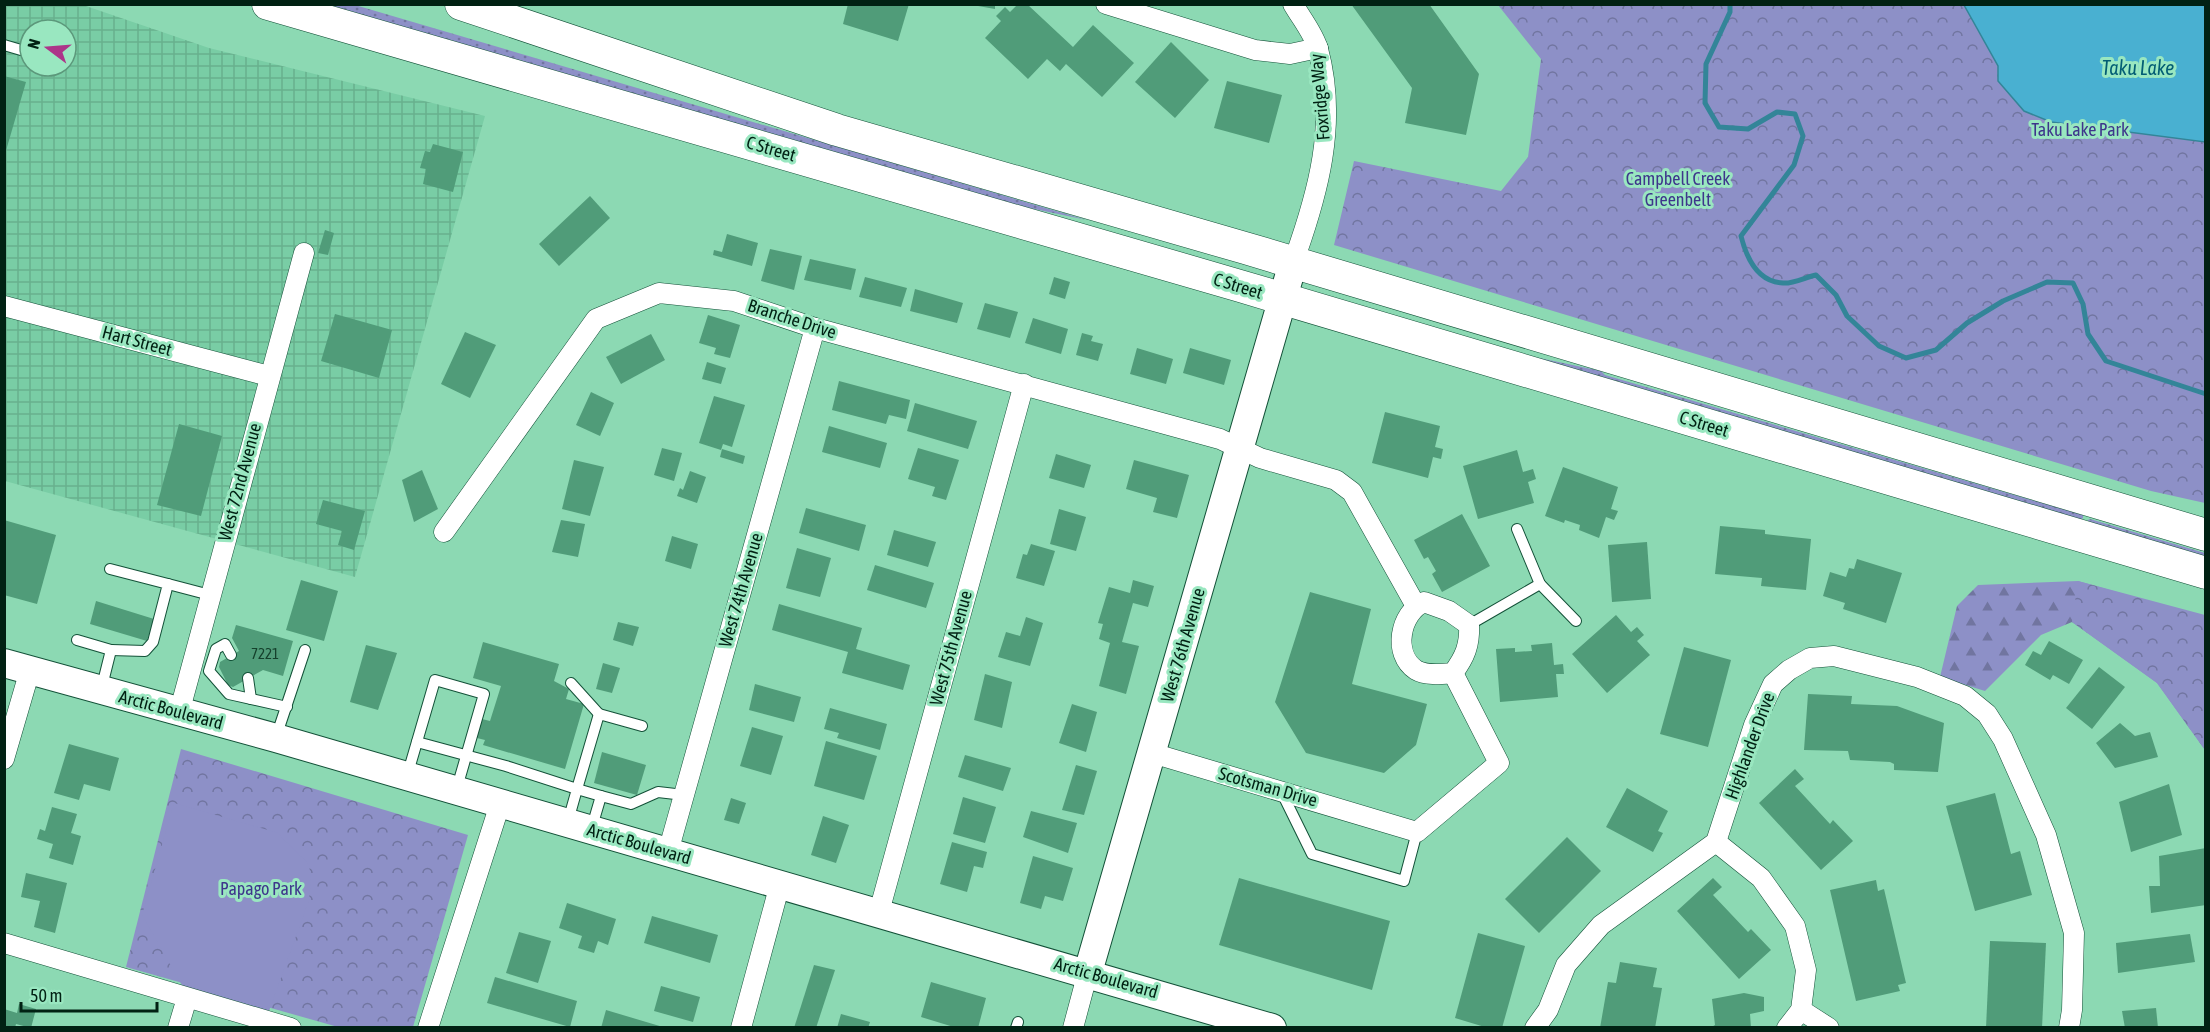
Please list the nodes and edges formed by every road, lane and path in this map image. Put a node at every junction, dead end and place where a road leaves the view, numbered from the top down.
1 (268, 4) edge
2 (461, 4) edge
3 (1106, 4) edge
4 (1293, 4) edge
5 (1318, 48) junction
6 (304, 253) dead end
7 (1293, 263) junction
8 (1283, 299) junction
9 (4, 306) edge
10 (815, 328) junction
11 (269, 376) junction
12 (1024, 384) junction
13 (1241, 446) junction
14 (1517, 529) dead end
15 (444, 532) dead end
16 (2205, 535) edge
17 (110, 568) dead end
18 (2205, 573) edge
19 (168, 584) junction
20 (1540, 584) junction
21 (210, 595) junction
22 (1416, 606) junction
23 (1576, 621) dead end
24 (1469, 625) junction
25 (201, 636) junction
26 (77, 640) dead end
27 (216, 649) junction
28 (111, 650) junction
29 (305, 650) dead end
30 (231, 655) dead end
31 (17, 666) edge
32 (1454, 674) junction
33 (248, 678) dead end
34 (571, 683) dead end
35 (101, 690) junction
36 (251, 699) junction
37 (287, 707) junction
38 (179, 712) junction
39 (599, 714) junction
40 (642, 726) dead end
41 (276, 738) junction
42 (417, 742) junction
43 (1152, 753) junction
44 (466, 756) junction
45 (4, 759) edge
46 (406, 776) junction
47 (577, 789) junction
48 (455, 791) junction
49 (1281, 791) junction
50 (684, 795) junction
51 (601, 796) junction
52 (500, 804) junction
53 (579, 827) junction
54 (1417, 832) junction
55 (1716, 842) junction
56 (668, 852) junction
57 (780, 884) junction
58 (879, 912) junction
59 (4, 943) edge
60 (1088, 972) junction
61 (187, 998) junction
62 (1801, 1010) junction
63 (1550, 1019) edge
64 (178, 1028) edge
65 (291, 1028) edge
66 (428, 1028) edge
67 (741, 1028) edge
68 (1073, 1028) edge
69 (1272, 1028) edge
70 (1534, 1028) edge
71 (1787, 1028) edge
72 (1829, 1028) edge
73 (2069, 1028) edge

1 - 8 main road, C Street
2 - 7 main road, C Street
3 - 5 street
4 - 5 street, Foxridge Way
5 - 7 street, Foxridge Way
6 - 11 street, West 72nd Avenue
7 - 8 main road, West 76th Avenue
7 - 16 main road, C Street
8 - 13 main road, West 76th Avenue
8 - 18 main road, C Street
9 - 11 street, Hart Street
10 - 12 street, Branche Drive
10 - 15 street, Branche Drive
10 - 50 street, West 74th Avenue
11 - 21 street, West 72nd Avenue
12 - 13 street, Branche Drive
12 - 58 street, West 75th Avenue
13 - 22 street, Branche Drive
13 - 43 main road, West 76th Avenue
14 - 20 lane
17 - 19 lane
19 - 21 lane
19 - 28 lane
20 - 23 lane
20 - 24 lane
21 - 25 street, West 72nd Avenue
22 - 24 street
22 - 32 street
24 - 32 street
25 - 27 lane
25 - 38 street, West 72nd Avenue
26 - 28 lane
27 - 30 lane
27 - 36 lane
28 - 35 lane
29 - 37 lane
31 - 35 main road, Arctic Boulevard
31 - 45 street
32 - 54 street
33 - 36 lane
34 - 39 lane
35 - 38 main road, Arctic Boulevard
36 - 37 lane
37 - 41 lane
38 - 41 main road, Arctic Boulevard
39 - 40 lane
39 - 47 lane
41 - 46 main road, Arctic Boulevard
42 - 44 lane
42 - 44 lane
42 - 46 lane
43 - 49 street, Scotsman Drive
43 - 60 main road, West 76th Avenue
44 - 47 lane
44 - 48 lane
46 - 48 main road, Arctic Boulevard
47 - 51 lane
47 - 53 lane
48 - 52 main road, Arctic Boulevard
49 - 54 street, Scotsman Drive
49 - 54 lane
50 - 51 lane
50 - 56 street, West 74th Avenue
51 - 53 lane
52 - 53 main road, Arctic Boulevard
52 - 66 street
53 - 56 main road, Arctic Boulevard
55 - 62 street
55 - 63 street
55 - 73 street, Highlander Drive
56 - 57 main road, Arctic Boulevard
57 - 58 main road, Arctic Boulevard
57 - 67 street
58 - 60 main road, Arctic Boulevard
59 - 61 street
60 - 68 street, West 76th Avenue
60 - 69 main road, Arctic Boulevard
61 - 64 street
61 - 65 street
62 - 71 street
62 - 72 street
63 - 70 street

